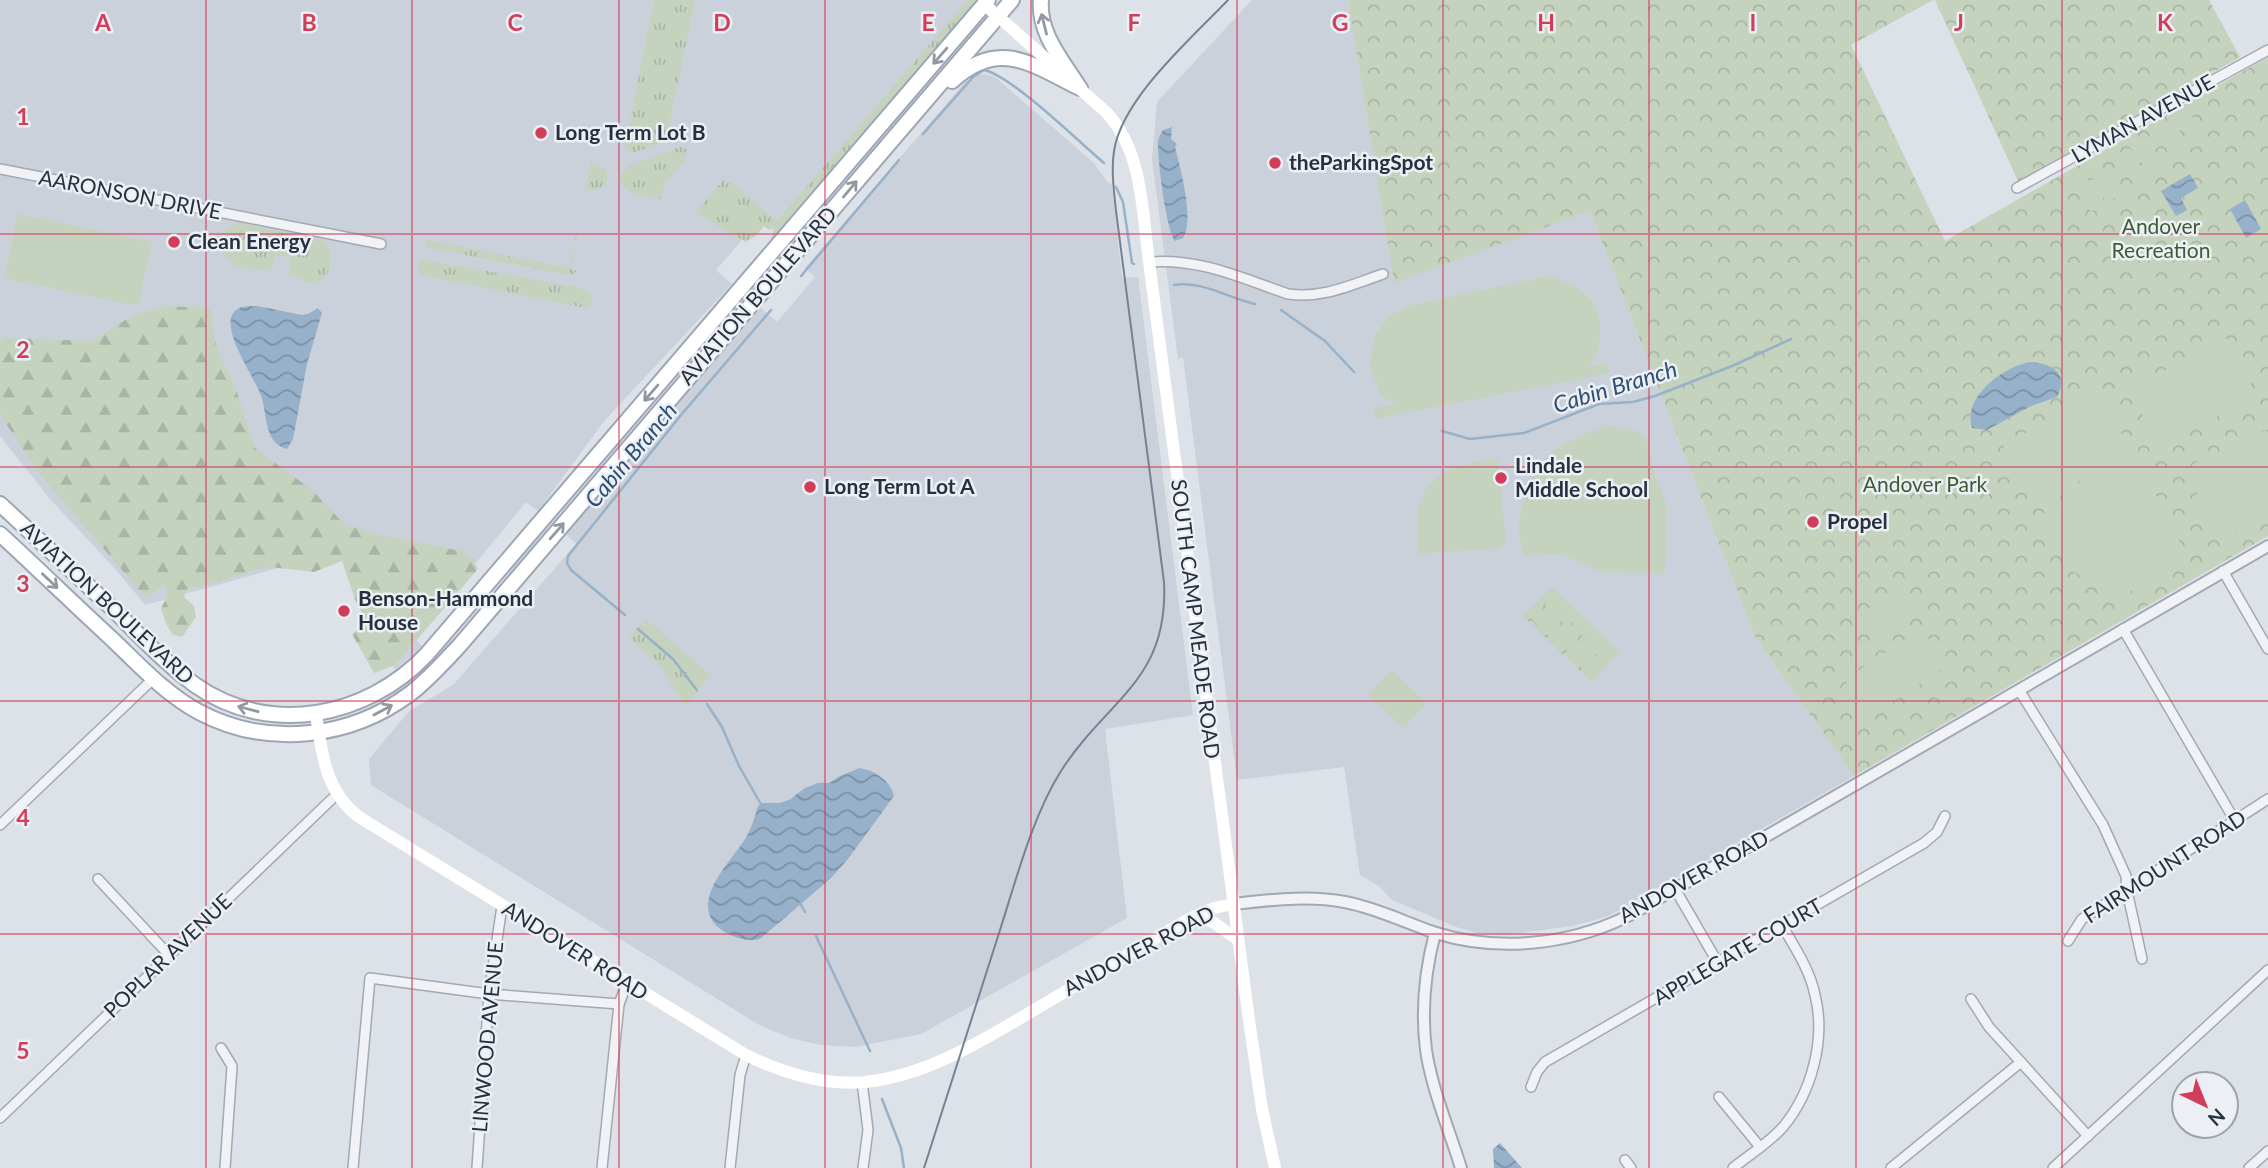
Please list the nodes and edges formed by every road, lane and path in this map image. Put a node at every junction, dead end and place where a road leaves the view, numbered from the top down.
1 (1012, 0) edge
2 (1041, 0) edge
3 (986, 2) edge
4 (998, 16) junction
5 (2268, 50) edge
6 (1080, 88) junction
7 (911, 117) junction
8 (1, 173) edge
9 (2017, 188) dead end
10 (382, 244) dead end
11 (1149, 262) junction
12 (1383, 274) dead end
13 (0, 503) edge
14 (0, 534) edge
15 (522, 544) junction
16 (2268, 546) edge
17 (526, 567) junction
18 (2223, 571) junction
19 (2123, 629) junction
20 (2268, 649) edge
21 (154, 678) junction
22 (2019, 690) junction
23 (316, 715) junction
24 (319, 733) junction
25 (336, 794) junction
26 (2268, 799) edge
27 (1945, 816) dead end
28 (2235, 821) junction
29 (0, 825) edge
30 (98, 879) dead end
31 (1675, 889) junction
32 (2127, 891) junction
33 (1233, 904) junction
34 (502, 906) junction
35 (1195, 916) junction
36 (1783, 927) junction
37 (1435, 933) junction
38 (1238, 940) junction
39 (2068, 941) dead end
40 (169, 955) junction
41 (2142, 959) dead end
42 (1718, 963) junction
43 (2268, 970) edge
44 (627, 983) junction
45 (489, 994) junction
46 (1971, 999) dead end
47 (619, 1004) junction
48 (221, 1048) dead end
49 (746, 1055) junction
50 (2021, 1062) junction
51 (862, 1082) junction
52 (1531, 1087) dead end
53 (1719, 1097) dead end
54 (0, 1118) edge
55 (2088, 1136) junction
56 (1760, 1147) junction
57 (2268, 1151) edge
58 (225, 1168) edge
59 (353, 1168) edge
60 (477, 1168) edge
61 (602, 1168) edge
62 (730, 1168) edge
63 (863, 1168) edge
64 (1275, 1168) edge
65 (1461, 1168) edge
66 (1733, 1168) edge
67 (1891, 1168) edge
68 (2053, 1168) edge
69 (2249, 1168) edge

1 - 4 main road, AVIATION BOULEVARD
6 -> 2 main road
3 - 4 main road, SOUTH CAMP MEADE ROAD
3 -> 15 main road, AVIATION BOULEVARD
4 - 6 main road, SOUTH CAMP MEADE ROAD
4 - 7 main road, AVIATION BOULEVARD
5 - 9 street, LYMAN AVENUE
6 - 7 main road
6 - 11 main road, SOUTH CAMP MEADE ROAD
17 -> 7 main road, AVIATION BOULEVARD
8 - 10 street, AARONSON DRIVE
11 - 12 street
11 - 33 main road, SOUTH CAMP MEADE ROAD
23 -> 13 main road, AVIATION BOULEVARD
14 -> 21 main road, AVIATION BOULEVARD
15 - 17 main road
15 - 23 main road, AVIATION BOULEVARD
16 - 18 street, ANDOVER ROAD
24 -> 17 main road, AVIATION BOULEVARD
18 - 19 street, ANDOVER ROAD
18 - 20 street
19 - 22 street, ANDOVER ROAD
19 - 28 street
21 - 24 main road, AVIATION BOULEVARD
21 - 29 street
22 - 31 street, ANDOVER ROAD
22 - 32 street
23 - 24 main road, ANDOVER ROAD
24 - 25 main road, ANDOVER ROAD
25 - 34 main road, ANDOVER ROAD
25 - 40 street, POPLAR AVENUE
26 - 28 street, FAIRMOUNT ROAD
27 - 36 street, APPLEGATE COURT
28 - 32 street, FAIRMOUNT ROAD
30 - 40 street
31 - 37 street, ANDOVER ROAD
31 - 42 street
32 - 39 street, FAIRMOUNT ROAD
32 - 41 street
33 - 35 main road, ANDOVER ROAD
33 - 37 street, ANDOVER ROAD
33 - 38 main road, SOUTH CAMP MEADE ROAD
34 - 44 main road, ANDOVER ROAD
34 - 45 street, LINWOOD AVENUE
35 - 38 main road
35 - 51 main road, ANDOVER ROAD
36 - 42 street, APPLEGATE COURT
36 - 56 street
37 - 65 street
38 - 64 main road, SOUTH CAMP MEADE ROAD
40 - 54 street, POPLAR AVENUE
42 - 52 street, APPLEGATE COURT
43 - 55 street
44 - 47 street
44 - 49 main road, ANDOVER ROAD
45 - 47 street
45 - 59 street
45 - 60 street, LINWOOD AVENUE
46 - 50 street
47 - 61 street
48 - 58 street
49 - 51 main road, ANDOVER ROAD
49 - 62 street
50 - 55 street
50 - 67 street
51 - 63 street
53 - 56 street
55 - 68 street
56 - 66 street
57 - 69 street

